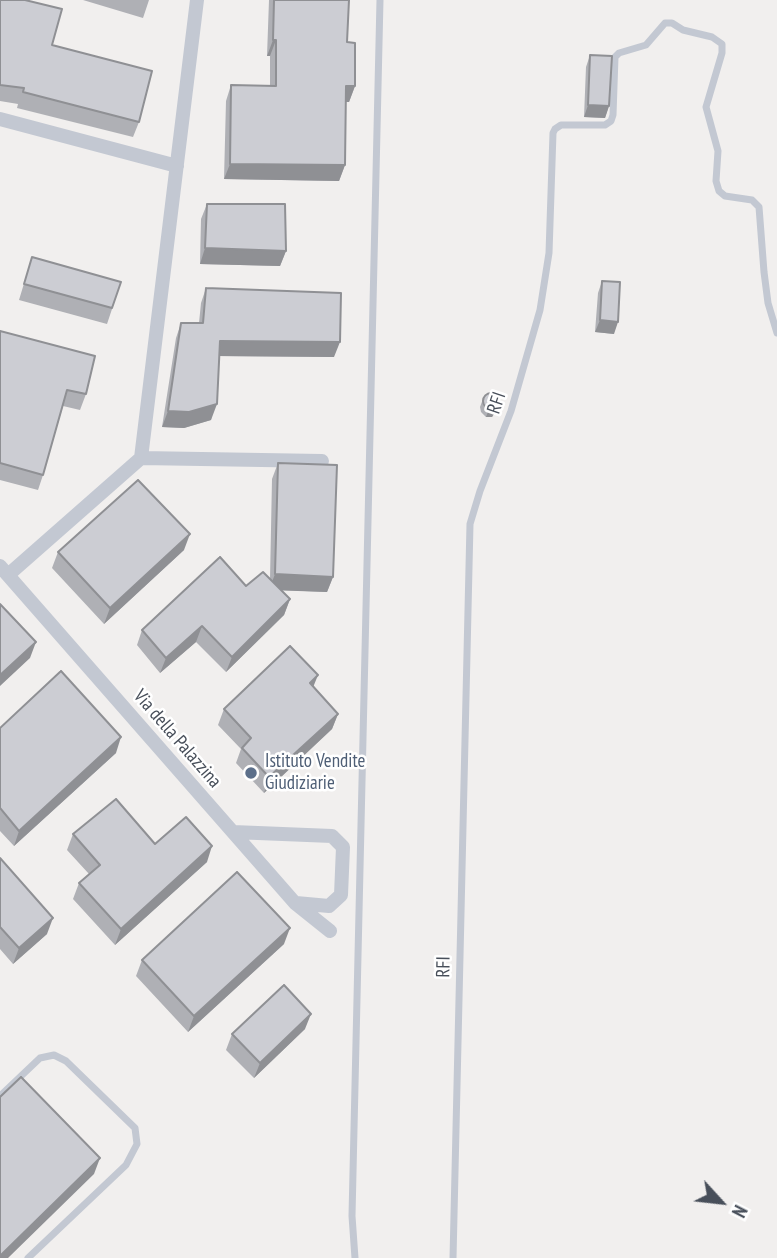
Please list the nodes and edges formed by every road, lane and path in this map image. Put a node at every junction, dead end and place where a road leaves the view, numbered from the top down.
1 (197, 0) edge
2 (380, 0) edge
3 (0, 119) edge
4 (177, 166) junction
5 (777, 333) edge
6 (141, 458) junction
7 (322, 461) edge
8 (4, 570) edge
9 (233, 832) junction
10 (295, 903) junction
11 (330, 931) dead end
12 (0, 1096) edge
13 (27, 1258) edge
14 (355, 1258) edge
15 (453, 1258) edge

1 - 4 street
2 - 14 lane
3 - 4 street
4 - 6 street
5 - 15 lane, RFI
6 - 7 street
6 - 8 street
8 - 9 street, Via della Palazzina
9 - 10 street, Via della Palazzina
9 - 10 street
10 - 11 street, Via della Palazzina
12 - 13 lane

